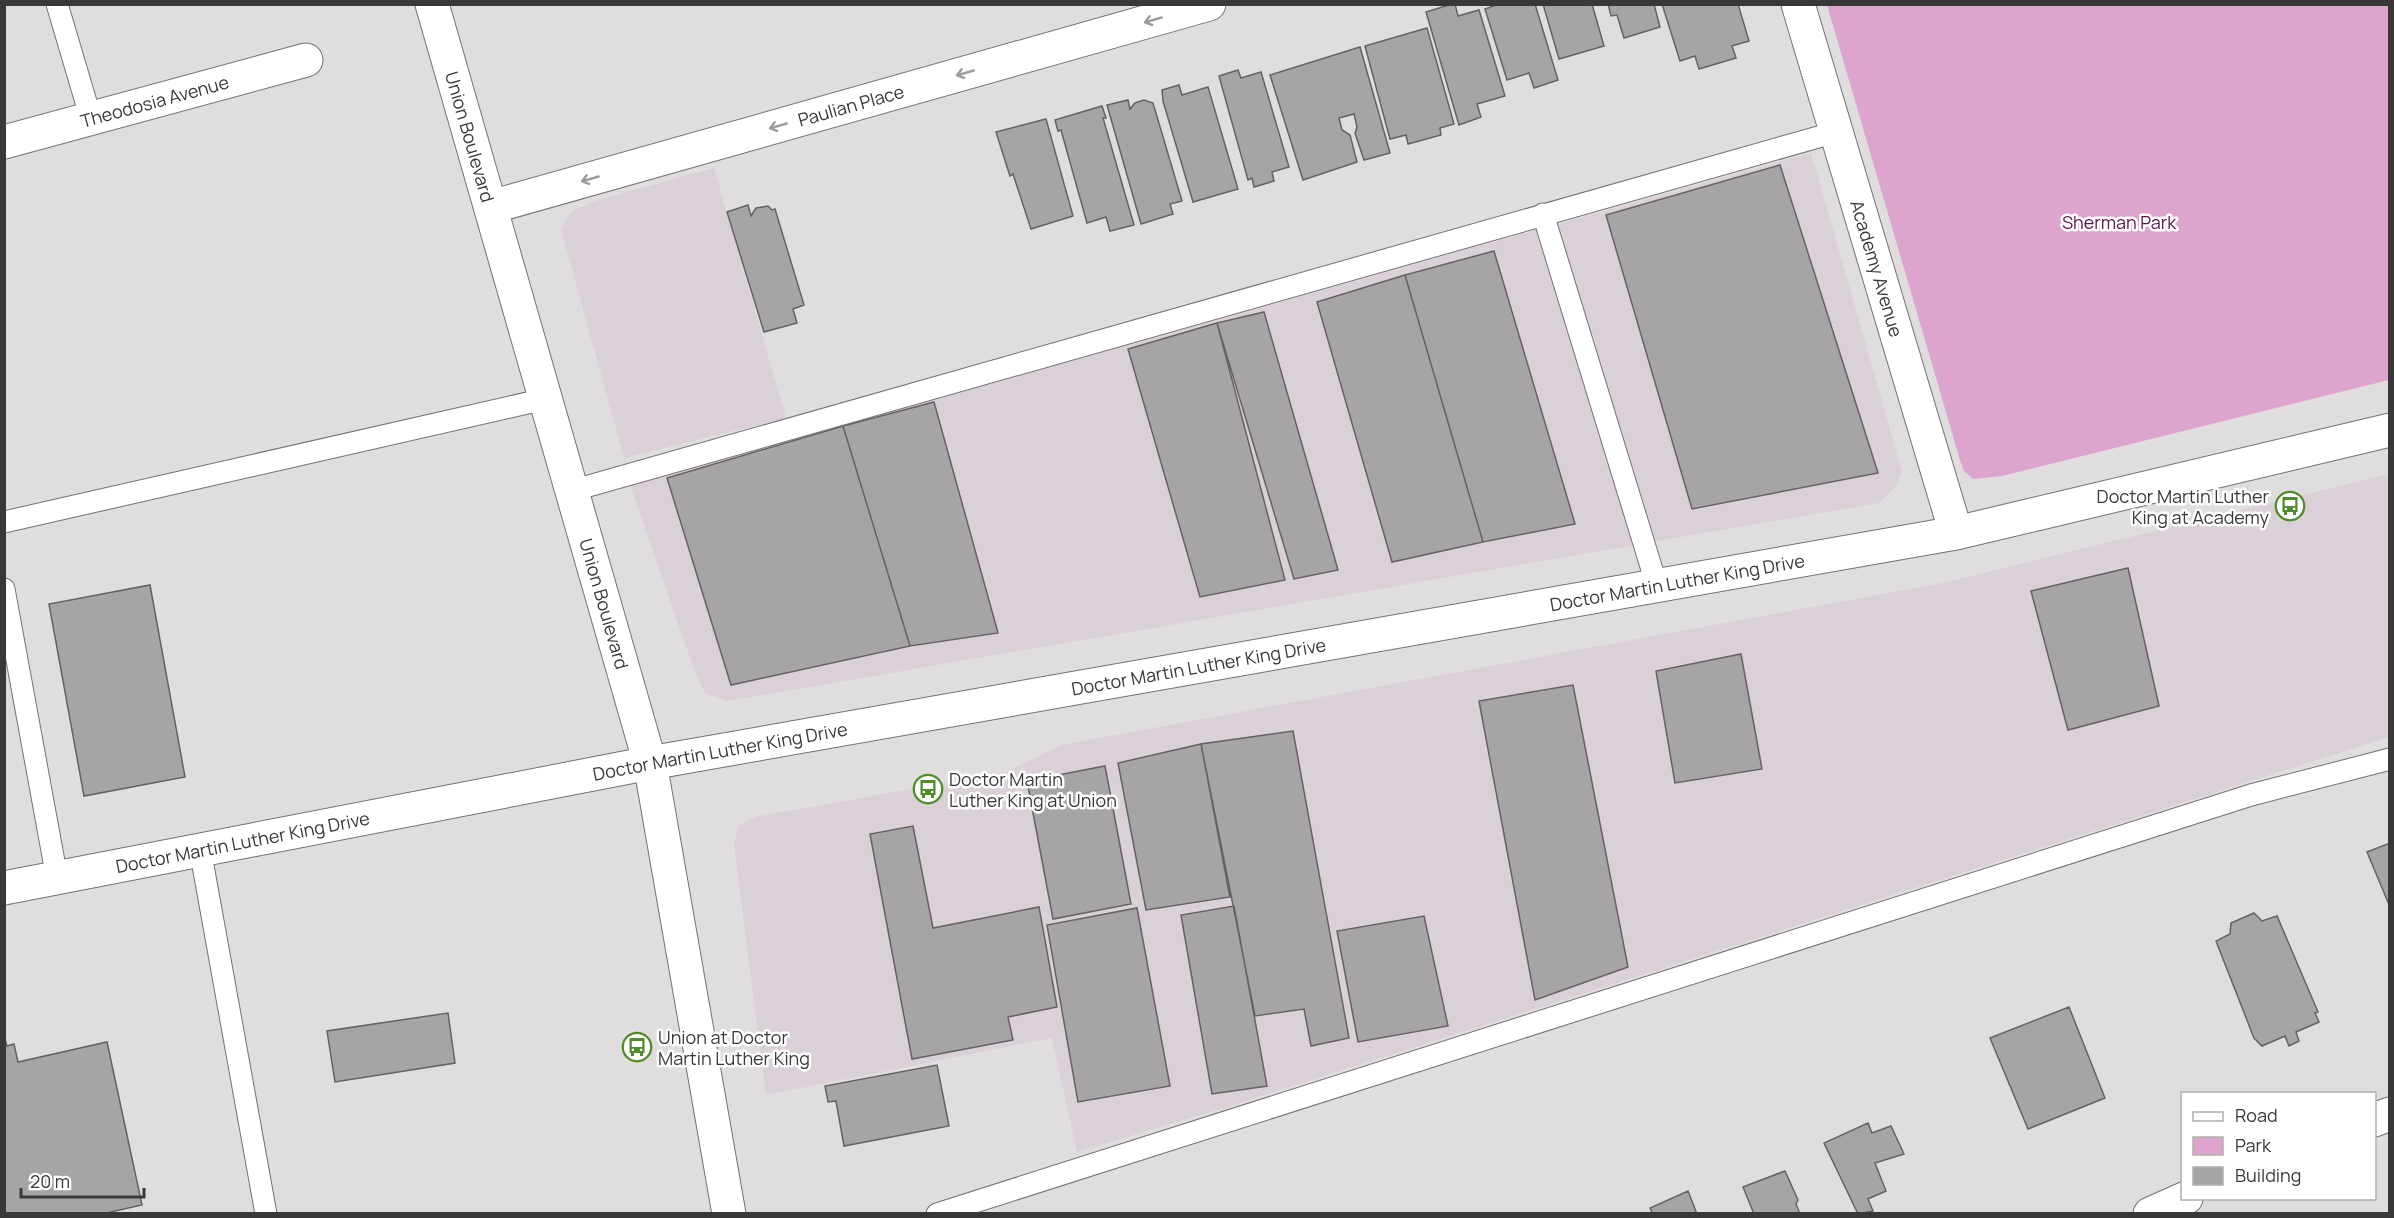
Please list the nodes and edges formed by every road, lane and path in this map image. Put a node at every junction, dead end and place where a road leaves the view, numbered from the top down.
1 (57, 4) edge
2 (432, 4) edge
3 (1209, 4) edge
4 (1798, 4) edge
5 (306, 60) dead end
6 (91, 118) junction
7 (1836, 132) junction
8 (4, 142) edge
9 (490, 207) junction
10 (1543, 214) junction
11 (545, 399) junction
12 (2390, 430) edge
13 (571, 491) junction
14 (4, 522) edge
15 (1956, 533) junction
16 (1657, 586) junction
17 (4, 589) edge
18 (2390, 759) edge
19 (650, 764) junction
20 (200, 849) junction
21 (57, 878) junction
22 (4, 888) edge
23 (2182, 1200) edge
24 (266, 1214) edge
25 (729, 1214) edge
26 (937, 1214) edge
27 (2150, 1214) edge

1 - 6 lane
2 - 9 main road, Union Boulevard
3 -> 9 main road, Paulian Place
4 - 7 main road, Academy Avenue
5 - 6 main road, Theodosia Avenue
6 - 8 main road, Theodosia Avenue
7 - 10 lane
7 - 15 main road, Academy Avenue
9 - 11 main road, Union Boulevard
10 - 13 lane
10 - 16 lane
11 - 13 main road, Union Boulevard
11 - 14 lane
12 - 15 main road, Doctor Martin Luther King Drive
13 - 19 main road, Union Boulevard
15 - 16 main road, Doctor Martin Luther King Drive
16 - 19 main road, Doctor Martin Luther King Drive
17 - 21 lane
18 - 26 lane
19 - 20 main road, Doctor Martin Luther King Drive
19 - 25 main road, Union Boulevard
20 - 21 main road, Doctor Martin Luther King Drive
20 - 24 lane
21 - 22 main road, Doctor Martin Luther King Drive
23 - 27 main road

